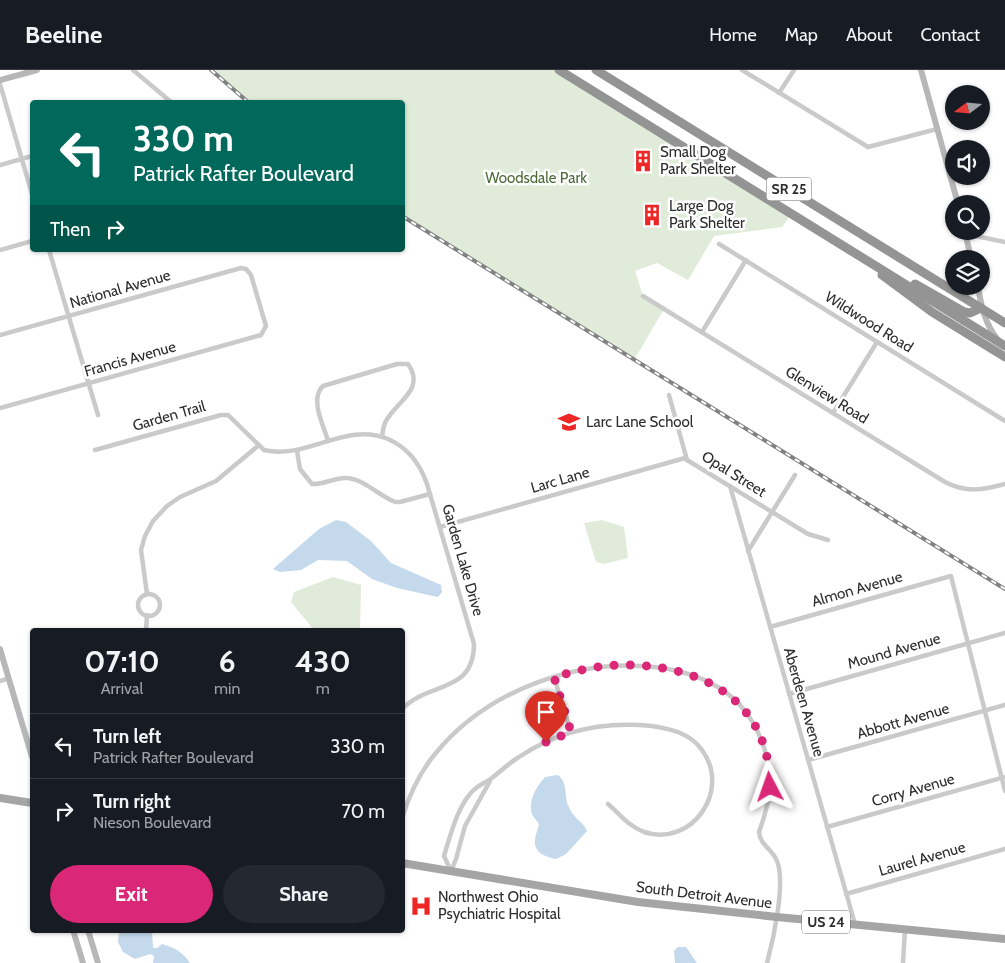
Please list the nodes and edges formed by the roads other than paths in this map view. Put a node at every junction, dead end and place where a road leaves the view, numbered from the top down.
1 (37, 70) edge
2 (133, 70) edge
3 (559, 70) edge
4 (596, 70) edge
5 (742, 70) edge
6 (794, 70) edge
7 (921, 70) edge
8 (0, 80) edge
9 (0, 84) edge
10 (779, 93) junction
11 (169, 100) edge
12 (937, 129) junction
13 (30, 157) edge
14 (22, 159) junction
15 (0, 165) edge
16 (30, 187) edge
17 (955, 195) edge
18 (990, 238) edge
19 (834, 239) junction
20 (30, 242) edge
21 (1005, 242) edge
22 (719, 244) dead end
23 (0, 250) edge
24 (50, 252) edge
25 (746, 260) junction
26 (881, 268) junction
27 (945, 283) edge
28 (963, 295) edge
29 (979, 295) edge
30 (643, 296) dead end
31 (981, 308) junction
32 (69, 316) junction
33 (1005, 323) edge
34 (264, 330) joint
35 (702, 332) junction
36 (0, 335) edge
37 (877, 342) junction
38 (1002, 344) edge
39 (1005, 357) edge
40 (89, 383) junction
41 (669, 395) dead end
42 (0, 408) edge
43 (833, 413) junction
44 (98, 415) dead end
45 (1005, 421) edge
46 (382, 437) junction
47 (328, 441) junction
48 (259, 445) junction
49 (95, 450) dead end
50 (297, 451) junction
51 (687, 460) junction
52 (795, 474) dead end
53 (1005, 484) edge
54 (730, 486) junction
55 (430, 494) junction
56 (772, 512) junction
57 (440, 527) junction
58 (828, 540) dead end
59 (748, 551) junction
60 (147, 594) junction
61 (147, 616) junction
62 (770, 627) junction
63 (146, 628) edge
64 (1005, 633) edge
65 (968, 644) junction
66 (0, 649) edge
67 (554, 677) junction
68 (9, 678) junction
69 (0, 681) edge
70 (789, 694) junction
71 (1005, 705) edge
72 (405, 707) edge
73 (985, 711) junction
74 (24, 728) junction
75 (571, 732) junction
76 (30, 737) edge
77 (30, 750) edge
78 (808, 760) junction
79 (1003, 778) edge
80 (491, 780) junction
81 (1005, 791) edge
82 (0, 798) edge
83 (30, 803) edge
84 (608, 804) dead end
85 (405, 809) edge
86 (827, 827) junction
87 (1005, 849) edge
88 (405, 863) edge
89 (451, 871) junction
90 (846, 894) junction
91 (777, 918) junction
92 (855, 924) junction
93 (905, 930) junction
94 (74, 933) edge
95 (89, 933) edge
96 (1005, 939) edge
97 (83, 963) edge
98 (98, 963) edge
99 (766, 963) edge
100 (903, 963) edge

1 - 8 street
2 - 11 street
3 - 19 highway, SR 25
4 - 27 highway, SR 25
5 - 10 street
6 - 10 street
7 - 12 street
9 - 14 street
10 - 12 street
12 - 17 street
13 - 14 street
14 - 15 street
14 - 16 street
18 - 21 street
19 - 26 highway, SR 25
19 - 39 highway
20 - 23 street
22 - 25 street, Wildwood Road
24 - 32 street
25 - 35 street
25 - 37 street, Wildwood Road
26 - 31 highway
26 - 38 highway, SR 25
28 - 31 highway, SR 25
29 - 31 street
30 - 35 street, Glenview Road
31 - 33 highway, SR 25
31 - 38 street
32 - 34 street, National Avenue
32 - 36 street, National Avenue
32 - 40 street
34 - 40 street, Francis Avenue
35 - 43 street, Glenview Road
37 - 43 street
37 - 45 street, Wildwood Road
40 - 42 street, Francis Avenue
40 - 44 street
41 - 51 street, Opal Street
43 - 53 street, Glenview Road
46 - 47 street, Garden Lake Drive
46 - 47 street
46 - 55 street, Garden Lake Drive
47 - 50 street, Garden Trail
48 - 49 street, Garden Trail
48 - 50 street, Garden Trail
48 - 60 street
50 - 55 street
51 - 54 street, Opal Street
51 - 57 street, Larc Lane
52 - 56 street
54 - 56 street, Opal Street
54 - 59 street, Aberdeen Avenue
55 - 57 street, Garden Lake Drive
56 - 58 street, Opal Street
56 - 59 street
57 - 72 street, Garden Lake Drive
59 - 62 street, Aberdeen Avenue
60 - 61 street
60 - 61 street
61 - 63 street
62 - 65 street, Almon Avenue
62 - 70 street, Aberdeen Avenue
64 - 65 street, Mound Avenue
65 - 70 street, Mound Avenue
65 - 73 street
66 - 68 street
67 - 75 street
67 - 85 street
67 - 91 street
68 - 69 street
68 - 74 street
70 - 78 street, Aberdeen Avenue
71 - 73 street, Abbott Avenue
73 - 78 street, Abbott Avenue
73 - 79 street
74 - 76 street
74 - 77 street
75 - 80 street
75 - 84 street
78 - 86 street, Aberdeen Avenue
79 - 81 street
79 - 86 street, Corry Avenue
80 - 89 street
80 - 89 street
82 - 83 main road
86 - 90 street, Aberdeen Avenue
87 - 90 street, Laurel Avenue
88 - 89 main road, South Detroit Avenue / US 24
89 - 91 main road, South Detroit Avenue / US 24
90 - 92 street, Aberdeen Avenue
91 - 92 main road, South Detroit Avenue / US 24
91 - 99 street
92 - 93 main road, South Detroit Avenue / US 24
93 - 96 main road, South Detroit Avenue / US 24
93 - 100 street
94 - 97 street
95 - 98 street

